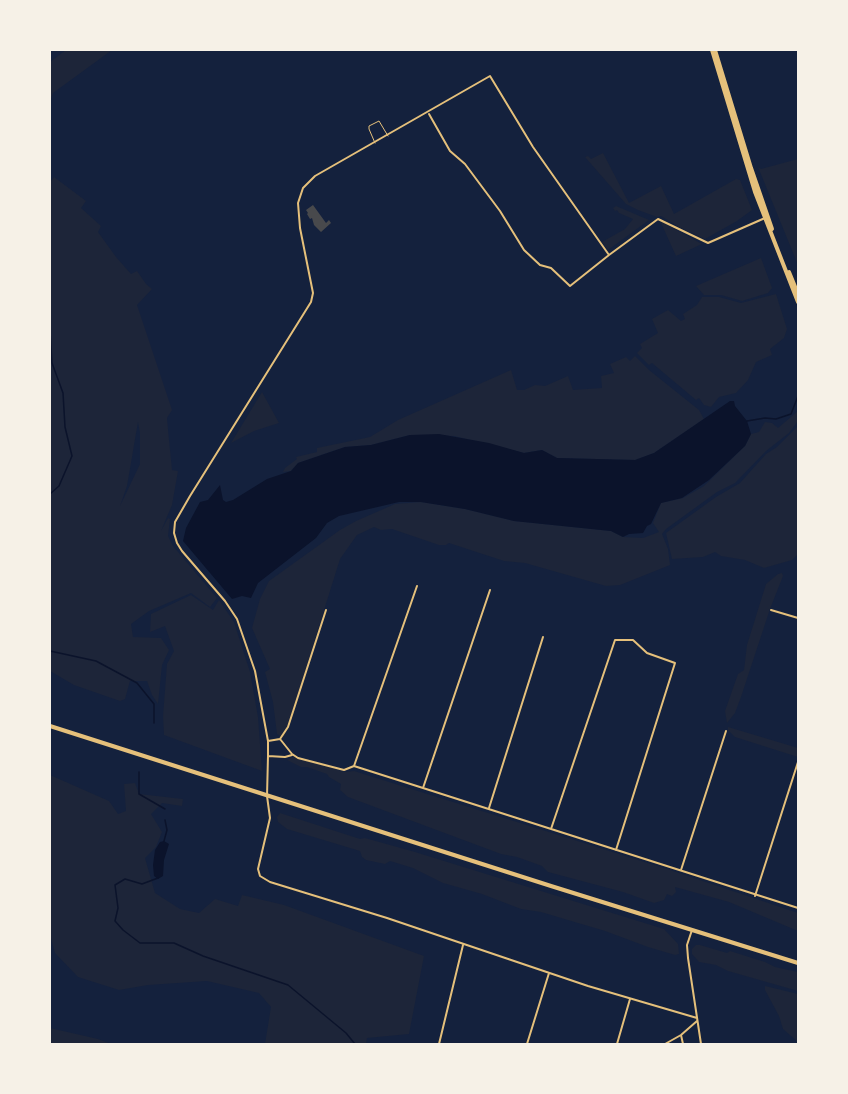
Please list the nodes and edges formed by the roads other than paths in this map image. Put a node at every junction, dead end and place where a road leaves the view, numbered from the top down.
1 (713, 50) edge
2 (428, 113) junction
3 (388, 136) junction
4 (375, 143) junction
5 (765, 218) junction
6 (609, 255) junction
7 (798, 294) edge
8 (798, 302) edge
9 (417, 586) dead end
10 (490, 590) dead end
11 (326, 610) dead end
12 (771, 610) dead end
13 (798, 618) edge
14 (543, 638) dead end
15 (50, 726) edge
16 (726, 731) dead end
17 (280, 740) junction
18 (268, 741) junction
19 (292, 754) junction
20 (268, 756) junction
21 (798, 762) edge
22 (354, 766) junction
23 (423, 788) junction
24 (267, 796) junction
25 (489, 808) junction
26 (551, 830) junction
27 (616, 850) junction
28 (681, 870) junction
29 (755, 896) junction
30 (798, 908) edge
31 (692, 930) junction
32 (464, 944) junction
33 (798, 963) edge
34 (549, 973) junction
35 (630, 999) junction
36 (697, 1019) junction
37 (681, 1035) junction
38 (439, 1044) edge
39 (527, 1044) edge
40 (617, 1044) edge
41 (665, 1044) edge
42 (683, 1044) edge
43 (701, 1044) edge

1 - 5 main road
1 - 7 main road
2 - 3 street
2 - 6 street
2 - 6 street
3 - 4 street
3 - 4 lane
4 - 18 street
5 - 6 street
5 - 8 main road
9 - 22 street
10 - 23 street
11 - 17 street
12 - 13 street
14 - 25 street
15 - 24 main road
16 - 28 street
17 - 18 street
17 - 19 street
18 - 20 street
19 - 20 street
19 - 22 street
20 - 24 street
21 - 29 street
22 - 23 street
23 - 25 street
24 - 31 main road
24 - 32 street
25 - 26 street
26 - 27 street
26 - 27 street
27 - 28 street
28 - 29 street
29 - 30 street
31 - 33 main road
31 - 36 street
32 - 34 street
32 - 38 street
34 - 35 street
34 - 39 street
35 - 36 street
35 - 40 street
36 - 37 street
36 - 43 street
37 - 41 street
37 - 42 street

